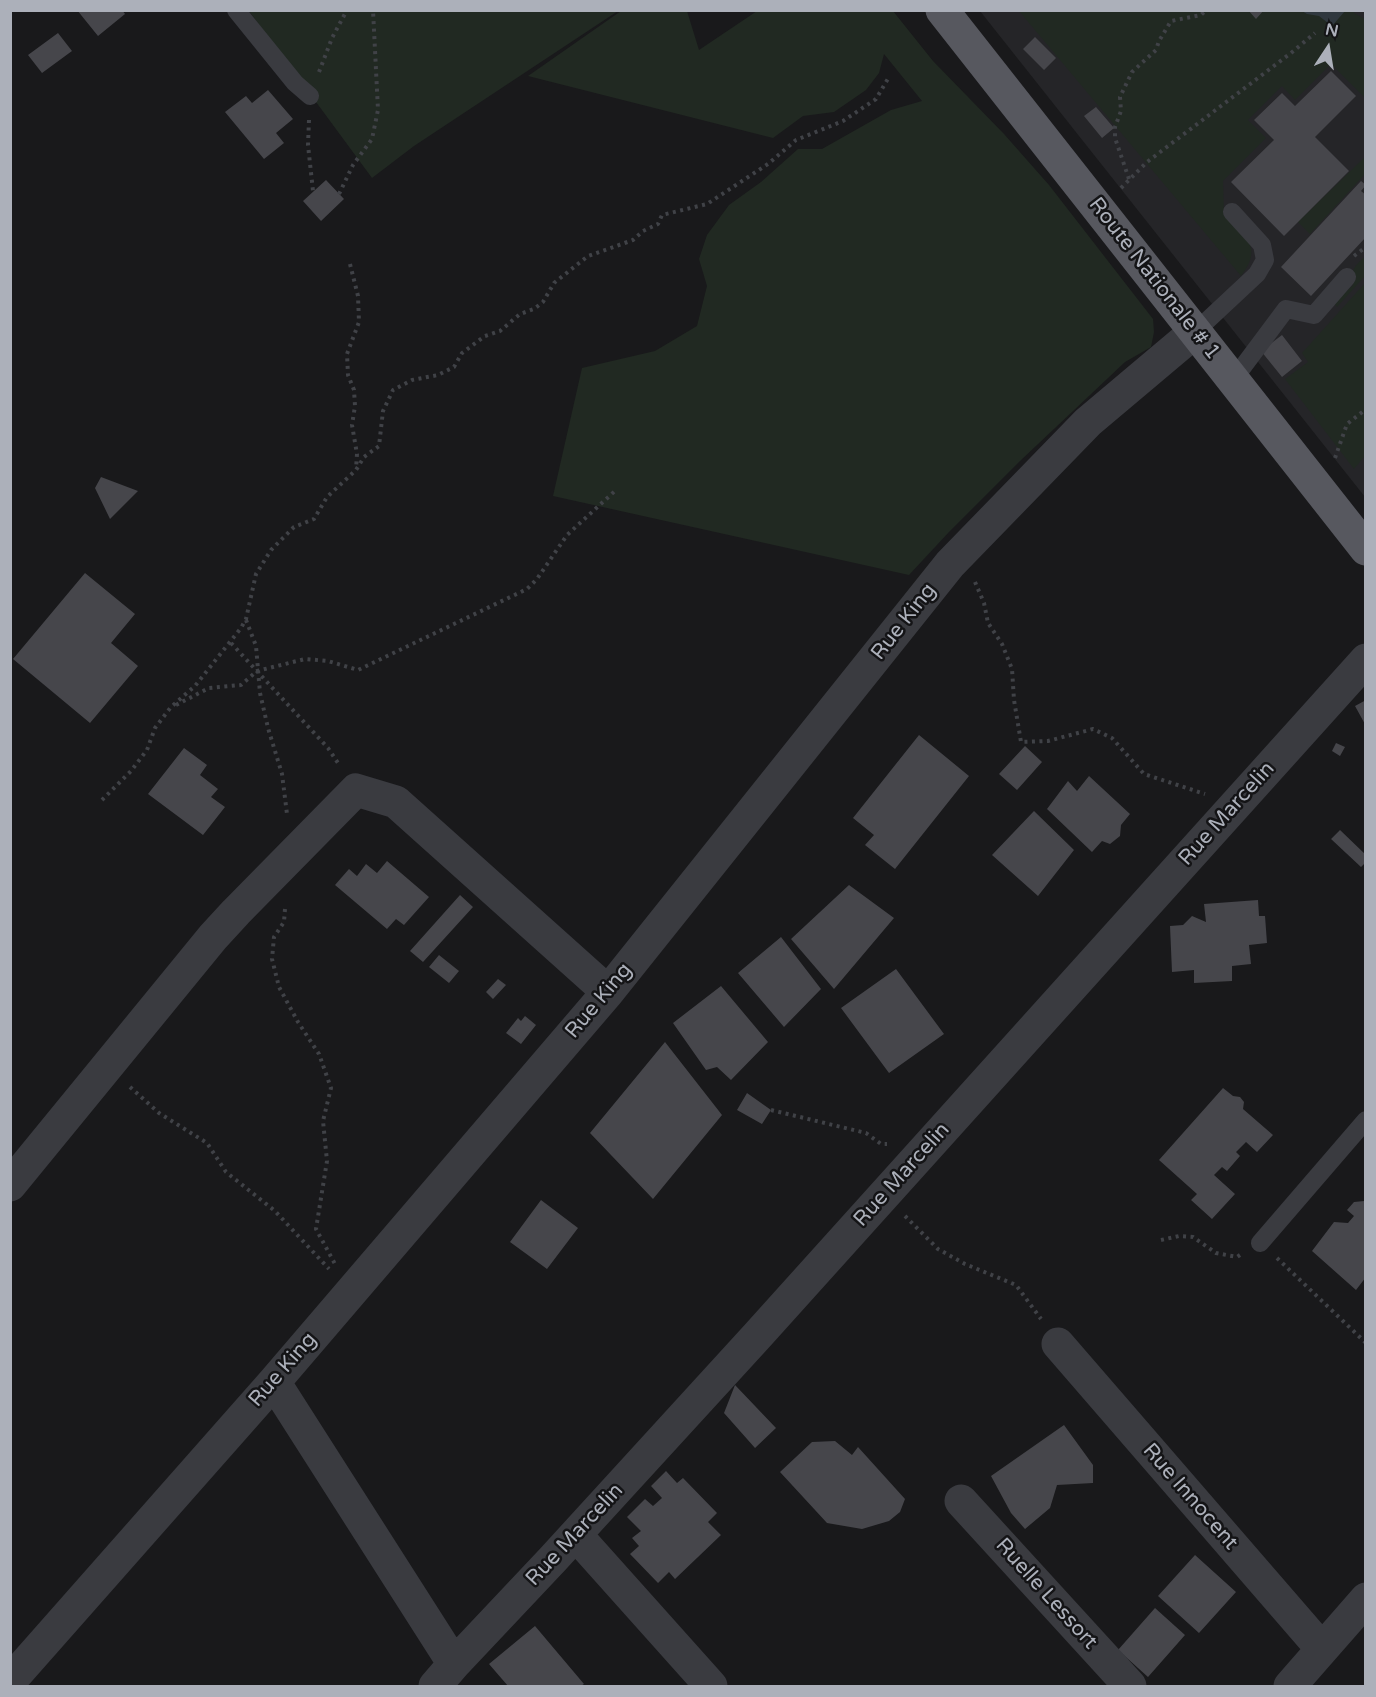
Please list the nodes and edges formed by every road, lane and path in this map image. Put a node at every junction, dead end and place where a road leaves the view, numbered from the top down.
1 (236, 10) edge
2 (373, 10) edge
3 (942, 10) edge
4 (1206, 10) edge
5 (1315, 33) dead end
6 (889, 76) dead end
7 (310, 96) dead end
8 (1129, 179) junction
9 (339, 194) dead end
10 (1100, 211) junction
11 (1232, 212) dead end
12 (350, 264) dead end
13 (1347, 276) dead end
14 (1196, 331) junction
15 (1233, 380) junction
16 (1365, 409) edge
17 (356, 470) junction
18 (616, 490) dead end
19 (1325, 496) junction
20 (1365, 549) edge
21 (962, 552) junction
22 (246, 619) junction
23 (231, 643) junction
24 (1365, 660) edge
25 (257, 671) junction
26 (171, 707) junction
27 (356, 790) junction
28 (102, 800) dead end
29 (1238, 802) junction
30 (290, 858) junction
31 (608, 992) junction
32 (107, 1067) junction
33 (771, 1110) dead end
34 (1365, 1120) edge
35 (921, 1154) junction
36 (10, 1185) edge
37 (880, 1199) junction
38 (1161, 1240) dead end
39 (1260, 1243) junction
40 (350, 1291) junction
41 (1365, 1343) edge
42 (1058, 1344) joint
43 (274, 1382) junction
44 (961, 1501) dead end
45 (576, 1535) junction
46 (1365, 1599) edge
47 (1322, 1649) junction
48 (444, 1675) edge
49 (10, 1681) edge
50 (711, 1686) edge
51 (1130, 1686) edge
52 (1290, 1686) edge

1 - 7 lane
2 - 9 path
3 - 10 main road, Route Nationale # 1
4 - 8 path
5 - 8 path
6 - 17 path
8 - 10 path
10 - 14 main road, Route Nationale # 1
11 - 14 lane
12 - 17 path
13 - 15 lane
14 - 15 main road, Route Nationale # 1
14 - 21 street, Rue King
15 - 19 main road, Route Nationale # 1
16 - 19 path
17 - 22 path
18 - 25 path
19 - 20 main road, Route Nationale # 1
21 - 29 path
21 - 31 street, Rue King
22 - 23 path
22 - 25 path
23 - 25 path
23 - 26 path
24 - 29 street, Rue Marcelin
25 - 26 path
25 - 27 path
25 - 30 path
26 - 28 path
27 - 30 street
27 - 31 street
29 - 35 street, Rue Marcelin
30 - 32 street
30 - 40 path
31 - 40 street, Rue King
32 - 36 street
32 - 40 path
33 - 35 path
34 - 39 lane
35 - 37 street, Rue Marcelin
37 - 42 path
37 - 45 street, Rue Marcelin
38 - 39 path
39 - 41 path
40 - 43 street, Rue King
42 - 47 street, Rue Innocent
43 - 48 street
43 - 49 street, Rue King
44 - 51 street, Ruelle Lessort
45 - 48 street, Rue Marcelin
45 - 50 street
46 - 47 street
47 - 52 street

